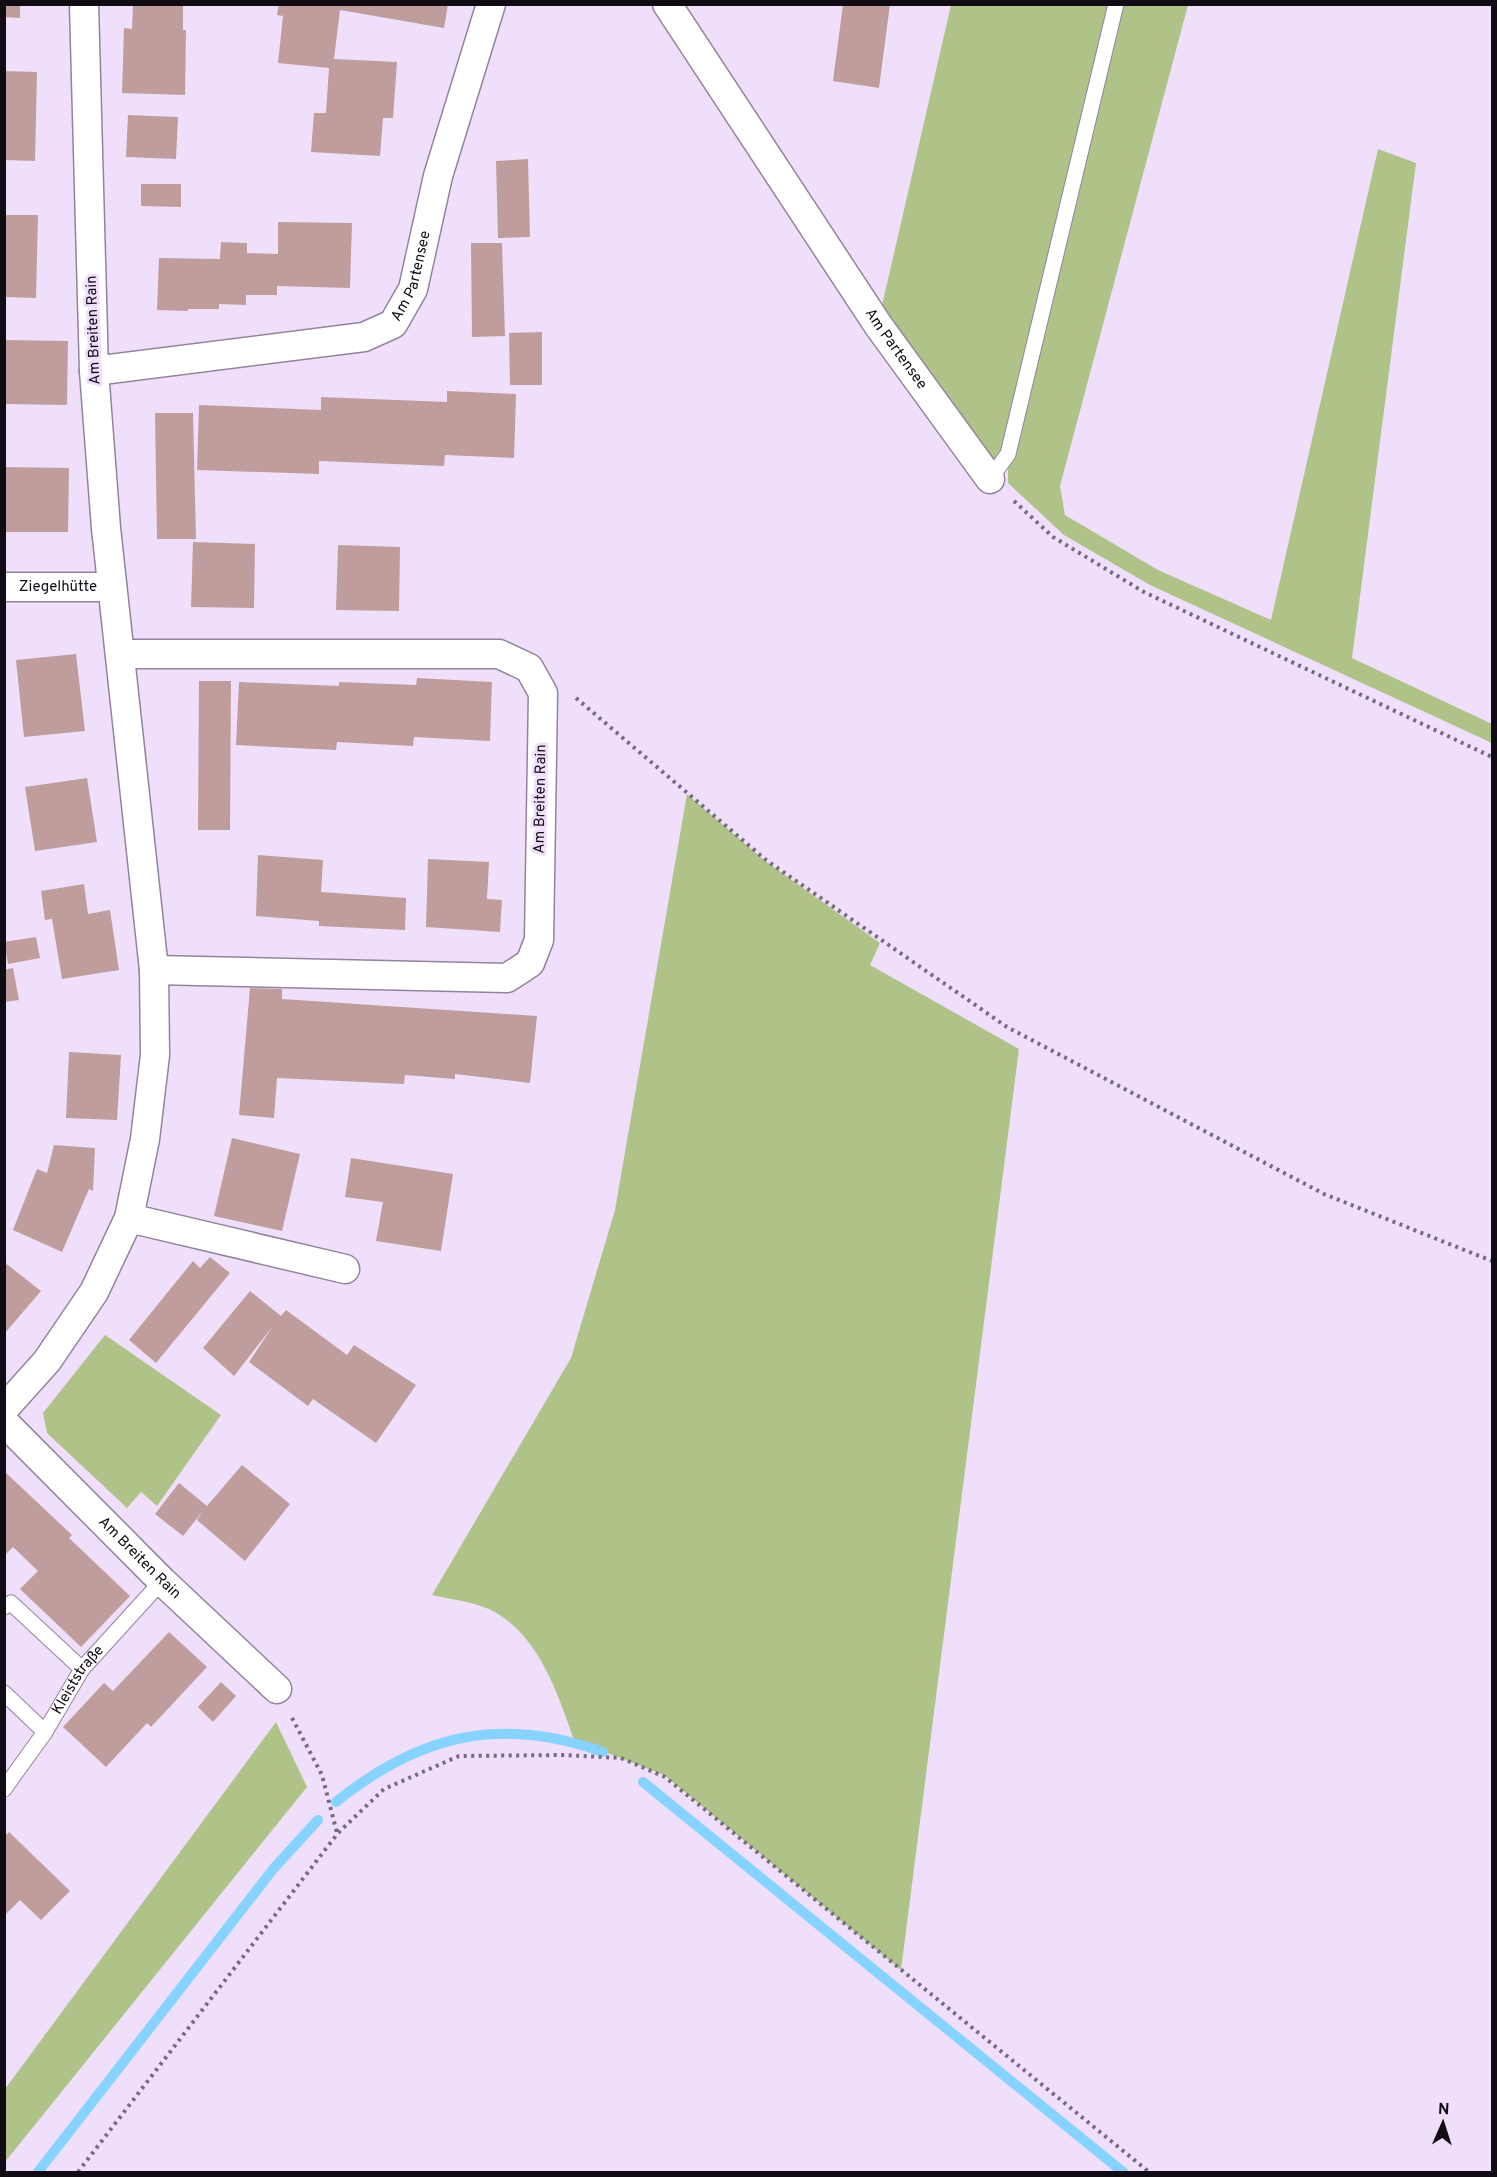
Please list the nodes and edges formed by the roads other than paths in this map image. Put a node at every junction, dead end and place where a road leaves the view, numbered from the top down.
1 (84, 4) edge
2 (491, 4) edge
3 (667, 4) edge
4 (1116, 4) edge
5 (94, 371) junction
6 (990, 479) joint
7 (4, 587) edge
8 (112, 587) junction
9 (121, 654) junction
10 (154, 970) junction
11 (129, 1218) junction
12 (345, 1269) dead end
13 (4, 1409) edge
14 (4, 1422) edge
15 (162, 1581) junction
16 (4, 1607) edge
17 (82, 1669) junction
18 (277, 1689) road end
19 (4, 1693) edge
20 (45, 1732) junction
21 (4, 1789) edge

1 - 5 street, Am Breiten Rain
2 - 5 street, Am Partensee
3 - 6 street, Am Partensee
4 - 6 lane
5 - 8 street, Am Breiten Rain
7 - 8 street, Ziegelhütte
8 - 9 street, Am Breiten Rain
9 - 10 street, Am Breiten Rain
9 - 10 street, Am Breiten Rain
10 - 11 street, Am Breiten Rain
11 - 12 street
11 - 13 street, Am Breiten Rain
14 - 15 street, Am Breiten Rain
15 - 17 lane, Kleiststraße
15 - 18 street, Am Breiten Rain
16 - 17 lane
17 - 20 lane, Kleiststraße
19 - 20 lane
20 - 21 lane, Kleiststraße

